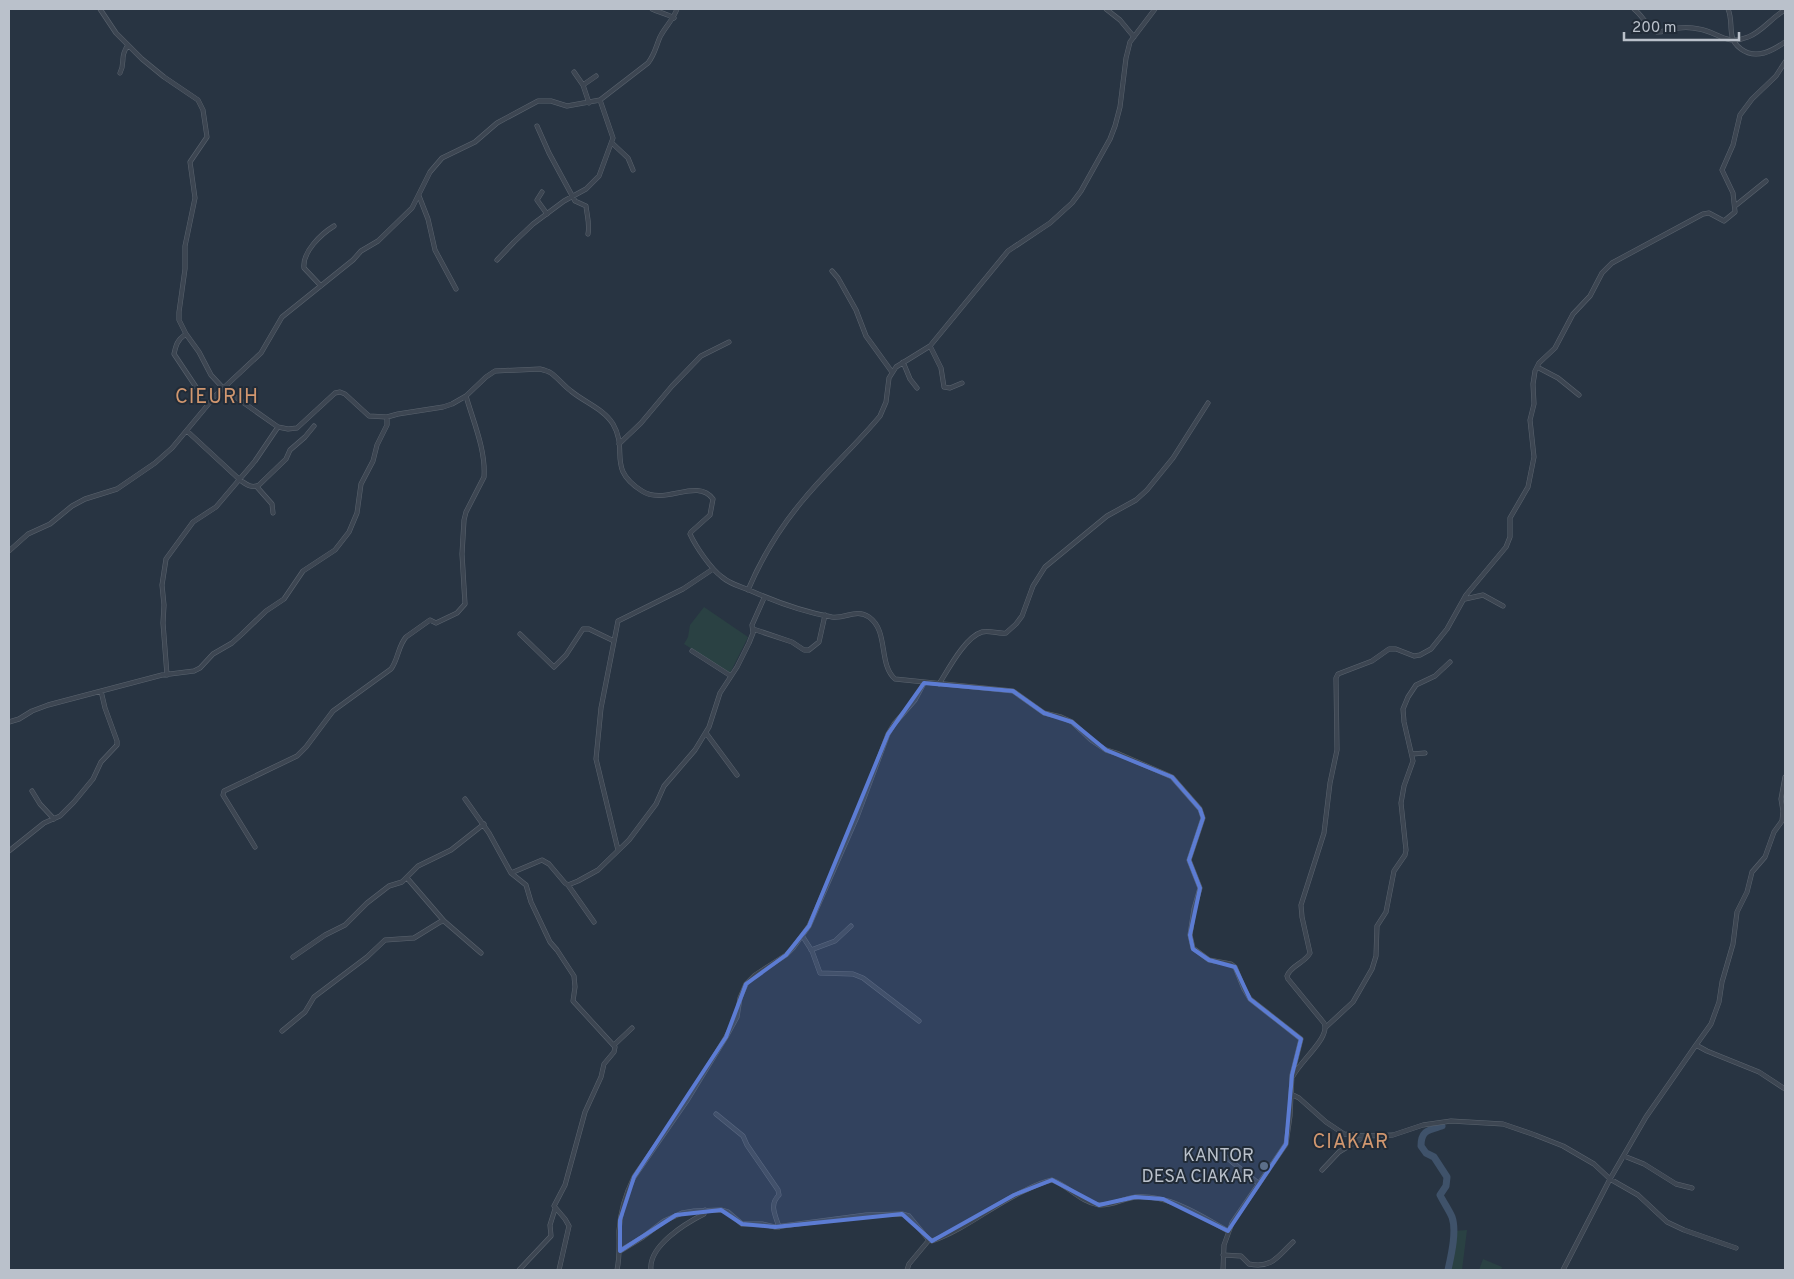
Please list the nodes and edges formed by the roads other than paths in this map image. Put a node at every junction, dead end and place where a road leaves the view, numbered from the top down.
1 (100, 9) edge
2 (652, 9) edge
3 (677, 9) edge
4 (1106, 9) edge
5 (1155, 9) edge
6 (1634, 9) edge
7 (1728, 9) edge
8 (1785, 10) edge
9 (674, 18) junction
10 (1134, 36) junction
11 (1733, 40) junction
12 (1785, 42) edge
13 (128, 45) junction
14 (1785, 62) edge
15 (574, 72) dead end
16 (120, 73) dead end
17 (596, 76) dead end
18 (583, 85) junction
19 (600, 100) junction
20 (589, 103) junction
21 (537, 126) dead end
22 (612, 143) junction
23 (633, 170) dead end
24 (1766, 181) dead end
25 (542, 192) dead end
26 (573, 195) junction
27 (418, 196) junction
28 (1735, 206) junction
29 (547, 214) junction
30 (334, 226) dead end
31 (588, 234) dead end
32 (497, 260) dead end
33 (832, 271) dead end
34 (321, 286) junction
35 (456, 289) dead end
36 (186, 334) junction
37 (728, 342) dead end
38 (930, 346) junction
39 (903, 362) junction
40 (1536, 367) junction
41 (892, 372) junction
42 (962, 383) dead end
43 (196, 387) dead end
44 (917, 388) dead end
45 (224, 389) junction
46 (1579, 395) dead end
47 (466, 396) junction
48 (1208, 403) dead end
49 (387, 417) junction
50 (314, 426) dead end
51 (278, 427) junction
52 (187, 431) junction
53 (620, 444) junction
54 (240, 480) junction
55 (257, 486) junction
56 (273, 513) dead end
57 (9, 551) edge
58 (714, 569) junction
59 (748, 590) junction
60 (764, 598) junction
61 (1463, 600) junction
62 (1503, 606) dead end
63 (825, 615) junction
64 (753, 629) junction
65 (520, 634) dead end
66 (614, 641) junction
67 (692, 651) dead end
68 (1450, 662) dead end
69 (167, 675) junction
70 (731, 676) junction
71 (924, 682) junction
72 (939, 684) junction
73 (101, 691) junction
74 (9, 722) edge
75 (706, 733) junction
76 (1426, 753) dead end
77 (1412, 754) junction
78 (737, 775) dead end
79 (1785, 776) edge
80 (32, 791) dead end
81 (465, 799) dead end
82 (54, 819) junction
83 (484, 824) junction
84 (255, 847) dead end
85 (618, 850) junction
86 (9, 851) edge
87 (511, 873) junction
88 (408, 878) junction
89 (568, 885) junction
90 (444, 921) junction
91 (594, 922) dead end
92 (851, 926) dead end
93 (803, 937) junction
94 (811, 950) junction
95 (480, 953) dead end
96 (293, 957) dead end
97 (919, 1021) dead end
98 (632, 1028) dead end
99 (1324, 1029) junction
100 (282, 1031) dead end
101 (614, 1045) junction
102 (1696, 1045) junction
103 (1291, 1080) junction
104 (1785, 1089) edge
105 (1291, 1094) junction
106 (716, 1114) dead end
107 (1366, 1136) junction
108 (1624, 1156) junction
109 (1226, 1157) dead end
110 (1322, 1170) dead end
111 (1610, 1179) junction
112 (1258, 1183) junction
113 (1692, 1188) dead end
114 (555, 1209) junction
115 (705, 1210) junction
116 (779, 1227) junction
117 (1228, 1231) junction
118 (929, 1240) junction
119 (1293, 1242) dead end
120 (1736, 1248) dead end
121 (620, 1251) junction
122 (1223, 1255) junction
123 (520, 1270) edge
124 (559, 1270) edge
125 (617, 1270) edge
126 (651, 1270) edge
127 (907, 1270) edge
128 (1223, 1270) edge
129 (1563, 1270) edge

1 - 13 street
2 - 9 street
3 - 9 street
4 - 10 street
5 - 10 street
6 - 11 street
7 - 11 street
8 - 11 street
9 - 19 street
10 - 38 street
11 - 12 street
13 - 16 street
13 - 36 street
14 - 28 street
15 - 18 street
17 - 18 street
18 - 20 street
19 - 20 street
19 - 22 street
20 - 27 street
21 - 26 street
22 - 23 street
22 - 26 street
24 - 28 street
25 - 29 street
26 - 29 street
26 - 31 street
27 - 34 street
27 - 35 street
28 - 40 street
29 - 32 street
30 - 34 street
33 - 41 street
34 - 45 street
36 - 43 street
36 - 45 street
37 - 53 street
38 - 39 street
38 - 42 street
39 - 41 street
39 - 44 street
40 - 46 street
40 - 61 street
41 - 59 street
45 - 51 street
45 - 52 street
47 - 49 street
47 - 53 street
47 - 84 street
48 - 72 street
49 - 51 street
49 - 69 street
50 - 55 street
51 - 54 street
52 - 54 street
52 - 57 street
53 - 58 street
54 - 55 street
54 - 69 street
55 - 56 street
58 - 59 street
58 - 66 street
59 - 60 street
60 - 63 street
60 - 64 street
61 - 62 street
61 - 99 street
63 - 64 street
63 - 71 street
64 - 70 street
65 - 66 street
66 - 85 street
67 - 70 street
68 - 77 street
69 - 73 street
70 - 75 street
71 - 72 street
71 - 93 street
72 - 103 street
73 - 74 street
73 - 82 street
75 - 78 street
75 - 85 street
76 - 77 street
77 - 99 street
79 - 102 street
80 - 82 street
81 - 83 street
82 - 86 street
83 - 87 street
83 - 88 street
85 - 89 street
87 - 89 street
87 - 101 street
88 - 90 street
88 - 96 street
89 - 91 street
90 - 95 street
90 - 100 street
92 - 94 street
93 - 94 street
93 - 121 street
94 - 97 street
98 - 101 street
99 - 103 street
101 - 114 street
102 - 104 street
102 - 108 street
103 - 105 street
105 - 107 street
105 - 112 street
106 - 116 street
107 - 110 street
107 - 111 street
108 - 111 street
108 - 113 street
109 - 112 street
111 - 120 street
111 - 129 street
112 - 117 street
114 - 123 street
114 - 124 street
115 - 116 street
115 - 121 street
115 - 126 street
116 - 118 street
117 - 118 street
117 - 122 street
118 - 127 street
119 - 122 street
121 - 125 street
122 - 128 street

